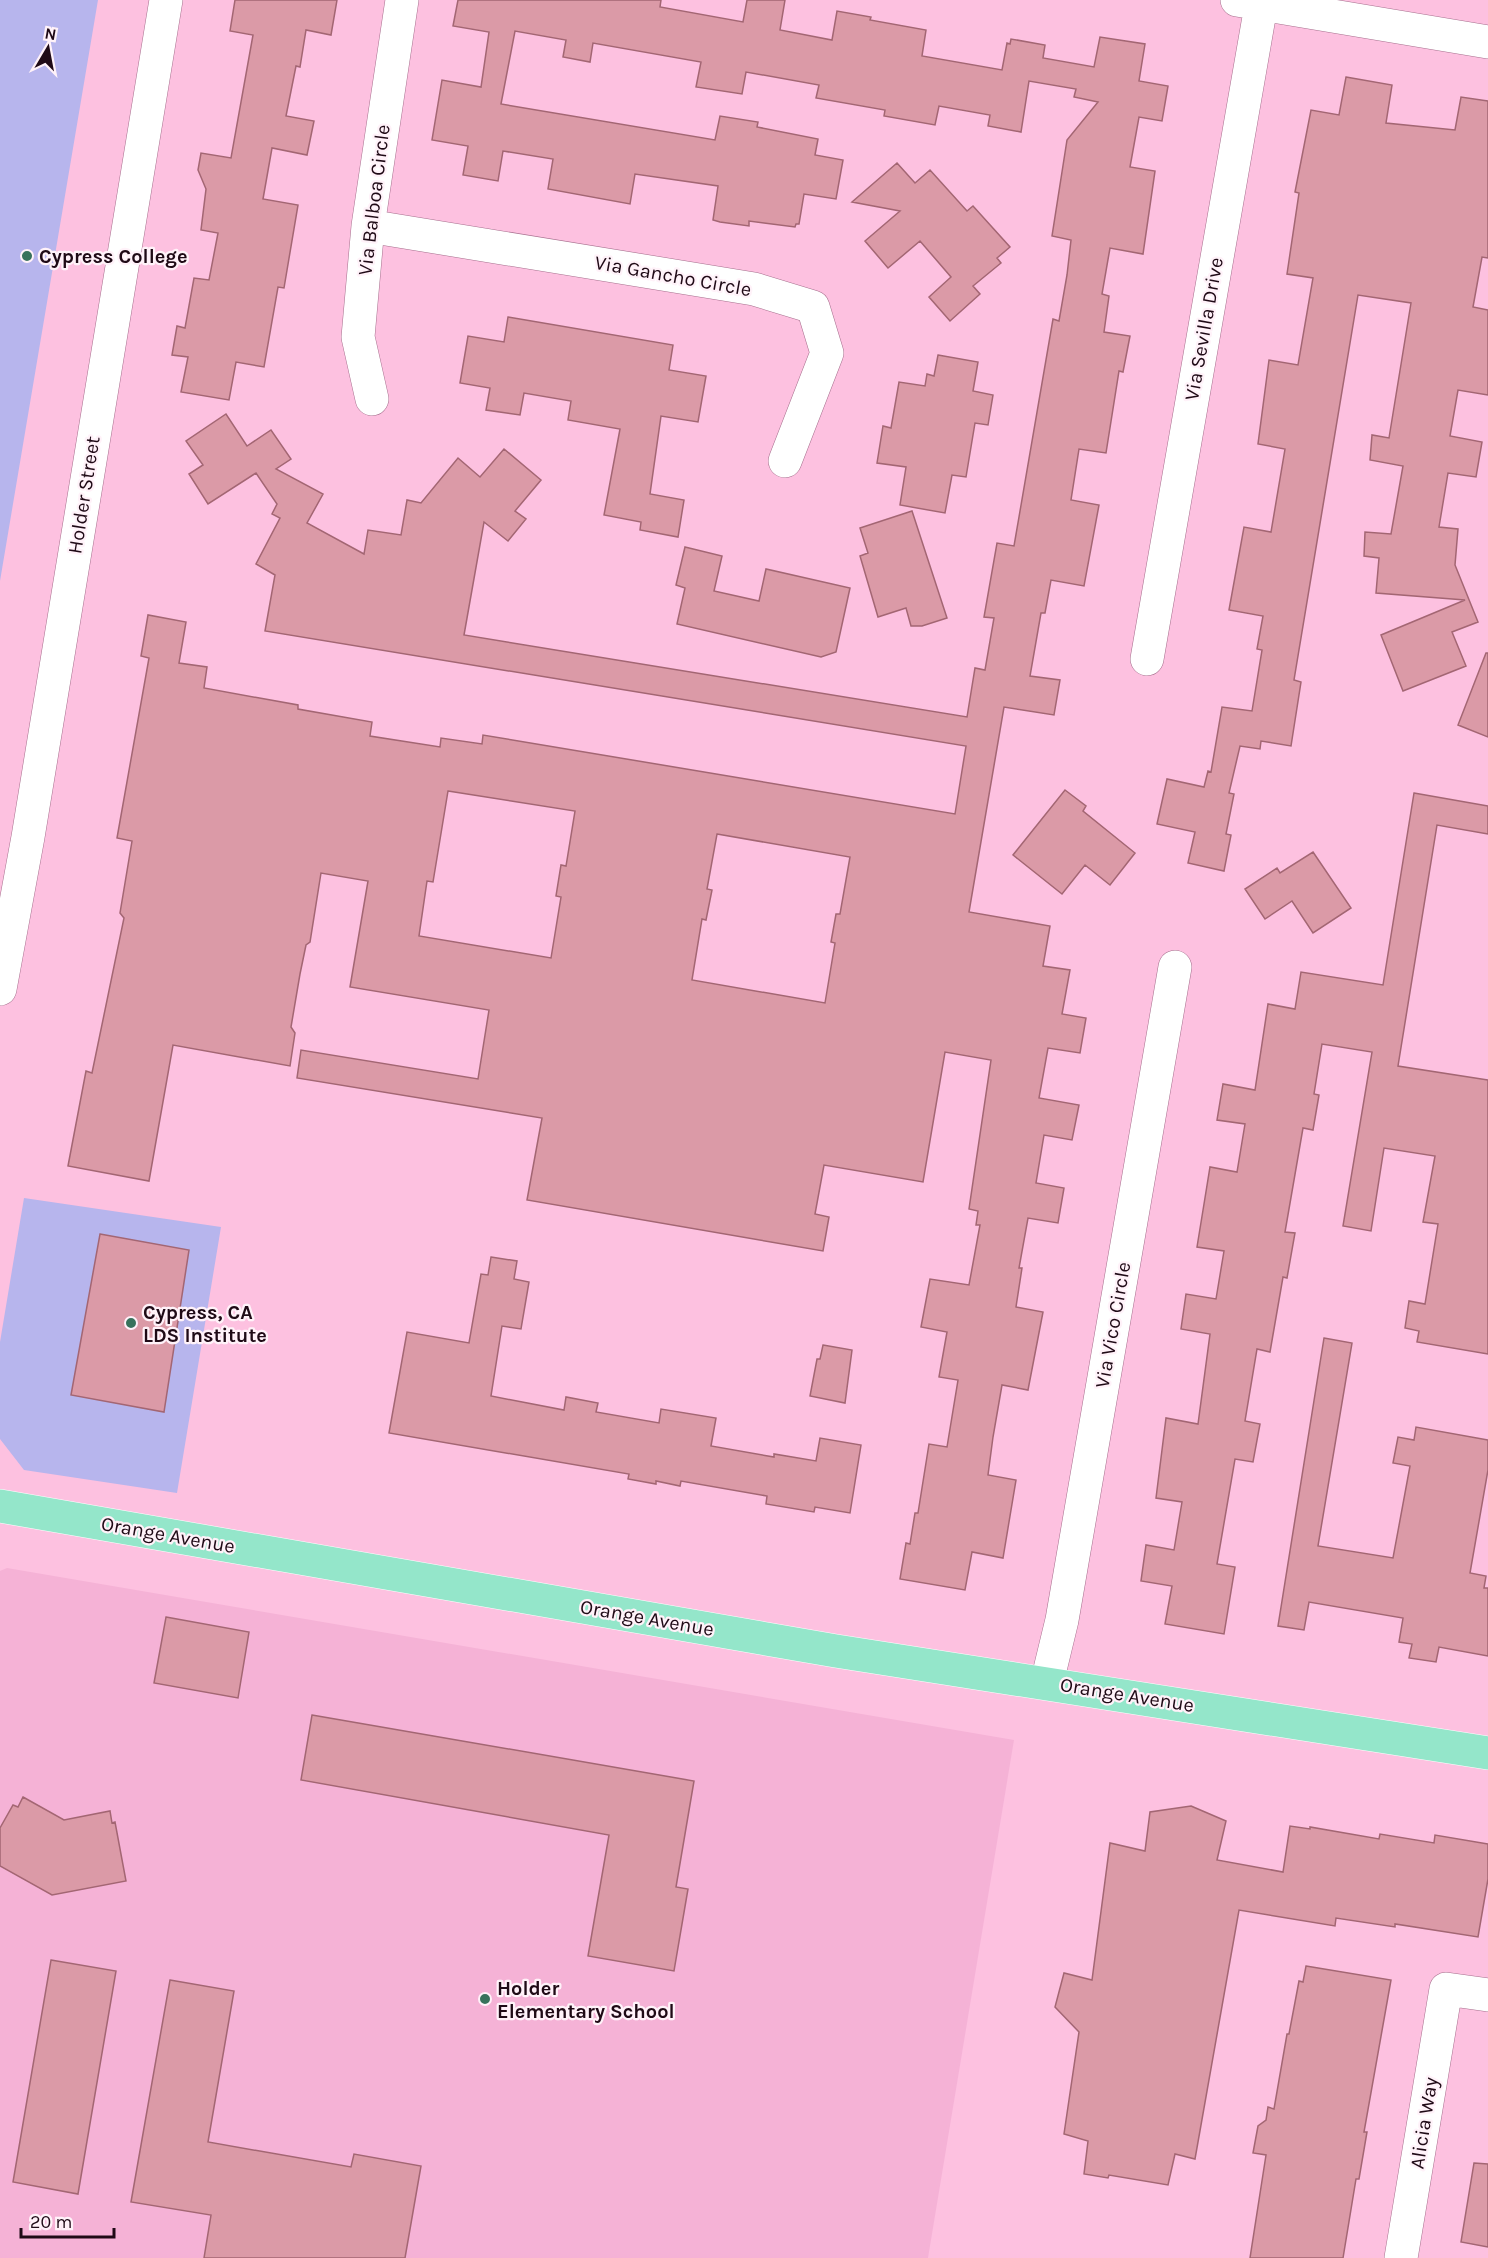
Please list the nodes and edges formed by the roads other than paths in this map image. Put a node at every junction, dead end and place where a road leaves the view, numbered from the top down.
1 (166, 0) edge
2 (402, 0) edge
3 (1253, 1) edge
4 (1488, 42) edge
5 (368, 226) junction
6 (372, 399) dead end
7 (785, 461) dead end
8 (1147, 659) dead end
9 (1175, 967) dead end
10 (0, 989) edge
11 (0, 1506) edge
12 (1047, 1682) junction
13 (1488, 1753) edge
14 (1488, 1995) edge
15 (1401, 2258) edge

1 - 10 street, Holder Street
2 - 5 street, Via Balboa Circle
3 - 4 street
3 - 8 street, Via Sevilla Drive
5 - 6 street, Via Balboa Circle
5 - 7 street, Via Gancho Circle
9 - 12 street, Via Vico Circle
11 - 12 main road, Orange Avenue
12 - 13 main road, Orange Avenue
14 - 15 street, Alicia Way

